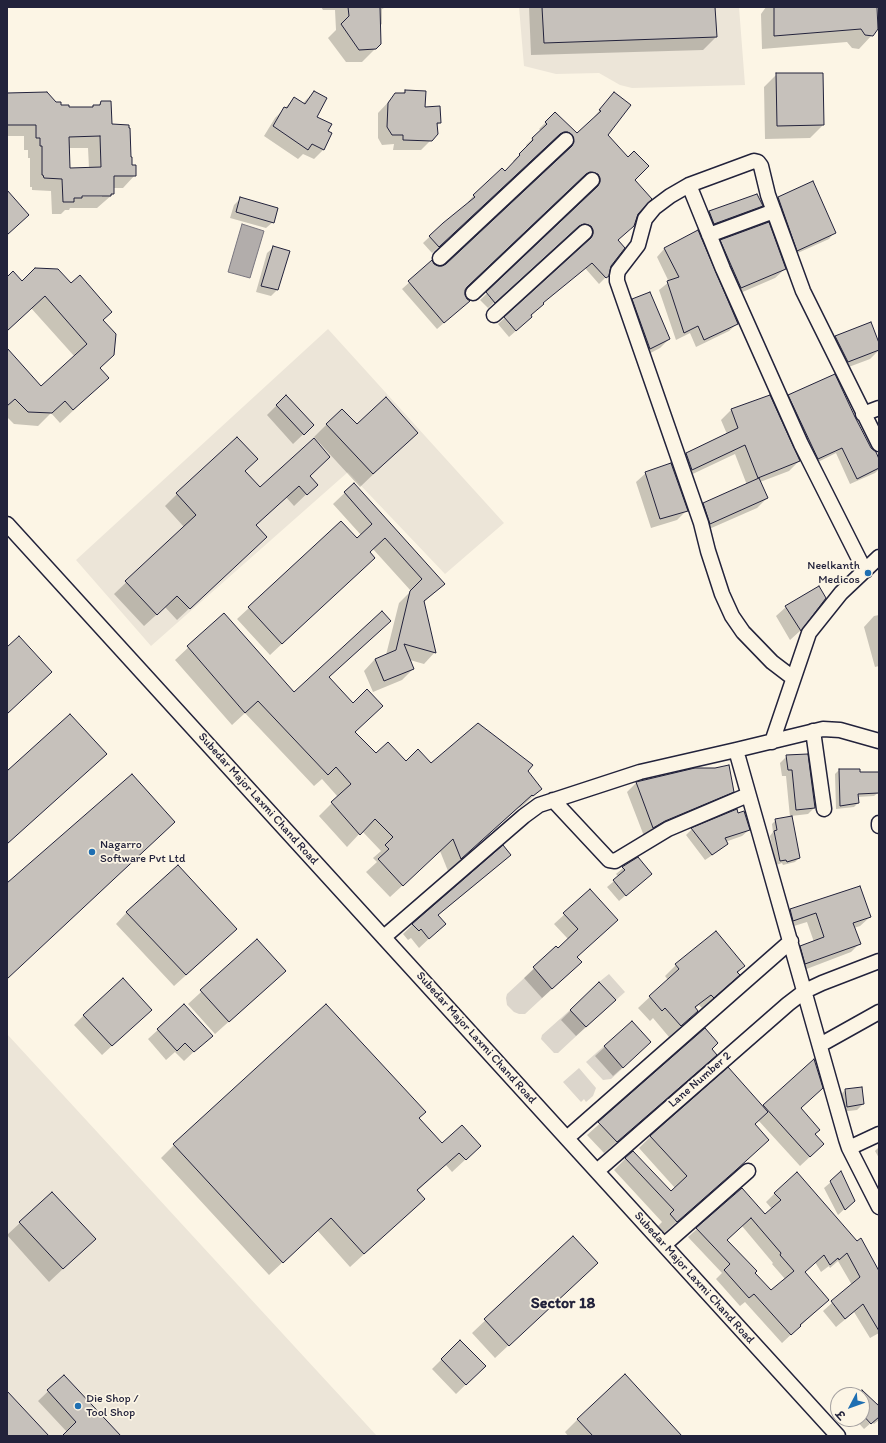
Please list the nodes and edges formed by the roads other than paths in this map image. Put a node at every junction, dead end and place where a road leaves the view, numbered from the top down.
1 (566, 140) dead end
2 (592, 180) dead end
3 (689, 185) junction
4 (774, 211) junction
5 (586, 232) dead end
6 (709, 235) junction
7 (440, 258) dead end
8 (473, 293) dead end
9 (494, 315) dead end
10 (879, 408) edge
11 (863, 414) junction
12 (879, 444) edge
13 (7, 524) edge
14 (879, 557) edge
15 (865, 571) junction
16 (793, 678) junction
17 (813, 732) junction
18 (879, 741) edge
19 (772, 742) junction
20 (736, 750) junction
21 (748, 795) junction
22 (553, 800) junction
23 (824, 809) dead end
24 (384, 937) junction
25 (791, 941) junction
26 (879, 961) edge
27 (805, 991) junction
28 (879, 1012) edge
29 (820, 1045) junction
30 (879, 1134) edge
31 (567, 1138) junction
32 (849, 1148) junction
33 (597, 1171) junction
34 (748, 1171) dead end
35 (879, 1207) edge
36 (664, 1244) junction
37 (838, 1436) edge

1 - 7 street
2 - 8 street
3 - 4 street
3 - 6 street
3 - 16 street
4 - 6 street
4 - 11 street
5 - 9 street
6 - 15 street
10 - 11 street
11 - 12 street
13 - 24 street, Subedar Major Laxmi Chand Road
14 - 15 street
15 - 16 street
16 - 19 street
17 - 18 street
17 - 19 street
17 - 23 street
19 - 20 street
20 - 21 street
20 - 22 street
21 - 22 street
21 - 25 street
22 - 24 street
24 - 31 street, Subedar Major Laxmi Chand Road
25 - 27 street
25 - 31 street
26 - 27 street, Lane Number 2
27 - 29 street
27 - 33 street, Lane Number 2
28 - 29 street
29 - 32 street
30 - 32 street
31 - 33 street, Subedar Major Laxmi Chand Road
32 - 35 street
33 - 36 street, Subedar Major Laxmi Chand Road
34 - 36 street
36 - 37 street, Subedar Major Laxmi Chand Road

